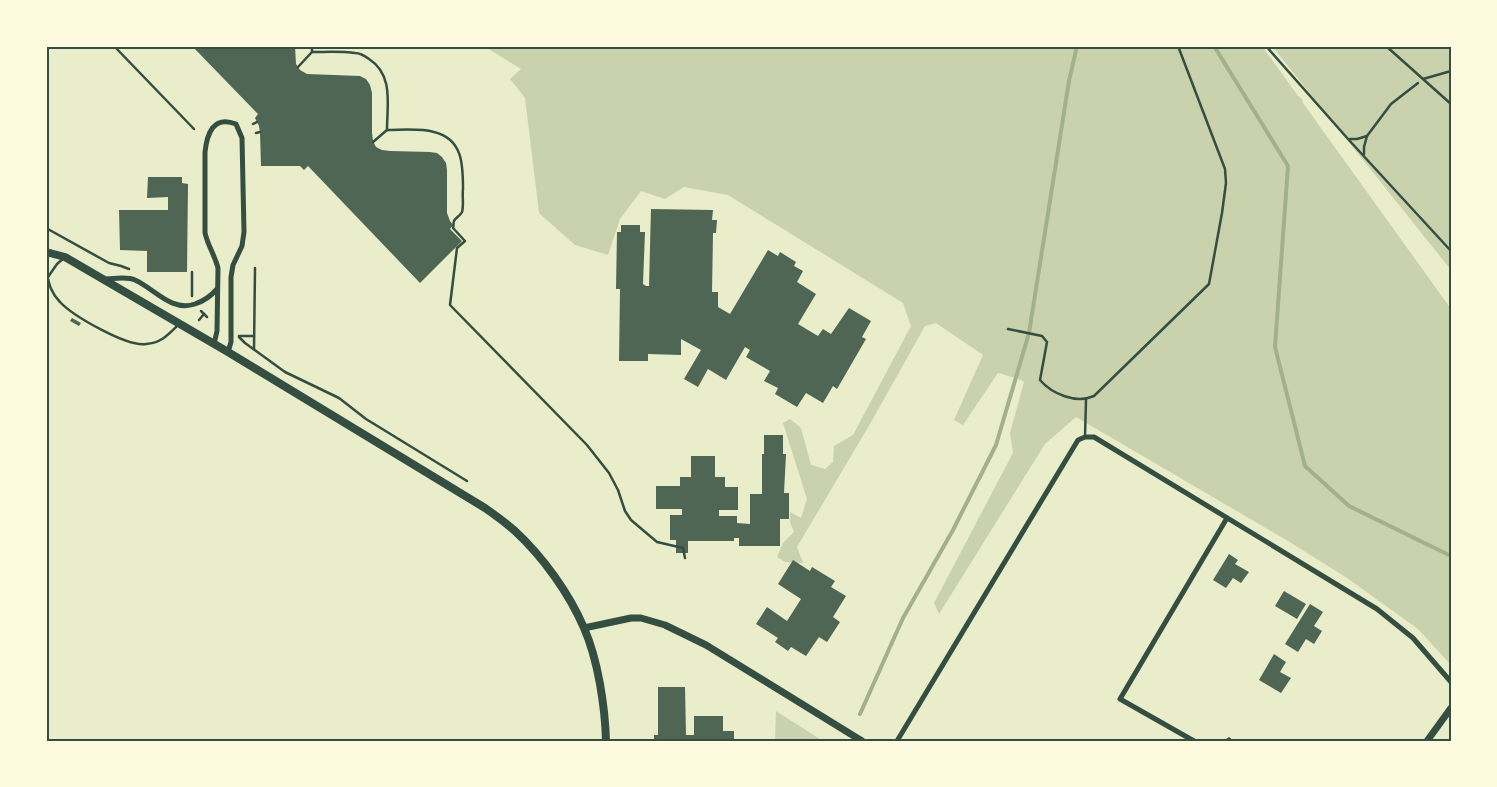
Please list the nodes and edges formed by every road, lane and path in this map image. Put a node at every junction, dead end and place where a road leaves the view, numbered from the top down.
1 (114, 46) edge
2 (312, 46) edge
3 (1178, 46) edge
4 (1266, 46) edge
5 (1386, 46) edge
6 (312, 52) junction
7 (298, 66) dead end
8 (1451, 71) edge
9 (1424, 79) junction
10 (1451, 104) edge
11 (257, 122) dead end
12 (253, 124) dead end
13 (194, 129) dead end
14 (387, 130) junction
15 (260, 132) dead end
16 (256, 133) dead end
17 (1367, 136) junction
18 (1348, 139) junction
19 (373, 142) dead end
20 (1365, 155) junction
21 (46, 228) edge
22 (1451, 251) edge
23 (46, 252) edge
24 (65, 257) junction
25 (255, 268) dead end
26 (46, 270) edge
27 (134, 272) dead end
28 (192, 272) dead end
29 (48, 277) edge
30 (101, 279) junction
31 (218, 289) junction
32 (186, 299) dead end
33 (201, 311) dead end
34 (204, 314) junction
35 (207, 317) dead end
36 (199, 320) dead end
37 (179, 324) junction
38 (1008, 329) dead end
39 (254, 336) junction
40 (214, 344) junction
41 (254, 349) junction
42 (228, 352) junction
43 (1086, 400) junction
44 (1085, 436) junction
45 (467, 481) dead end
46 (1227, 518) junction
47 (685, 558) dead end
48 (584, 628) junction
49 (1451, 682) edge
50 (1451, 708) edge
51 (606, 741) edge
52 (862, 741) edge
53 (897, 741) edge
54 (1194, 741) edge
55 (1427, 741) edge

1 - 13 path
2 - 6 path
3 - 43 lane
4 - 18 path
5 - 9 lane
6 - 7 path
6 - 14 path
8 - 9 lane
9 - 10 lane
9 - 17 path
11 - 12 path
14 - 19 path
14 - 47 path
15 - 16 path
17 - 18 path
17 - 20 path
18 - 20 path
20 - 22 path
21 - 27 path
23 - 24 main road
24 - 29 lane
24 - 30 main road
25 - 39 path
26 - 29 lane
28 - 32 path
29 - 37 lane
30 - 31 street
30 - 37 main road
31 - 40 street
31 - 42 street
33 - 34 path
34 - 35 path
34 - 36 path
37 - 40 main road
38 - 43 lane
39 - 41 path
39 - 41 path
40 - 42 main road
41 - 45 path
42 - 48 main road
43 - 44 lane
44 - 46 street
44 - 53 street
46 - 49 street
46 - 54 street
48 - 51 main road
48 - 52 street
50 - 55 street

